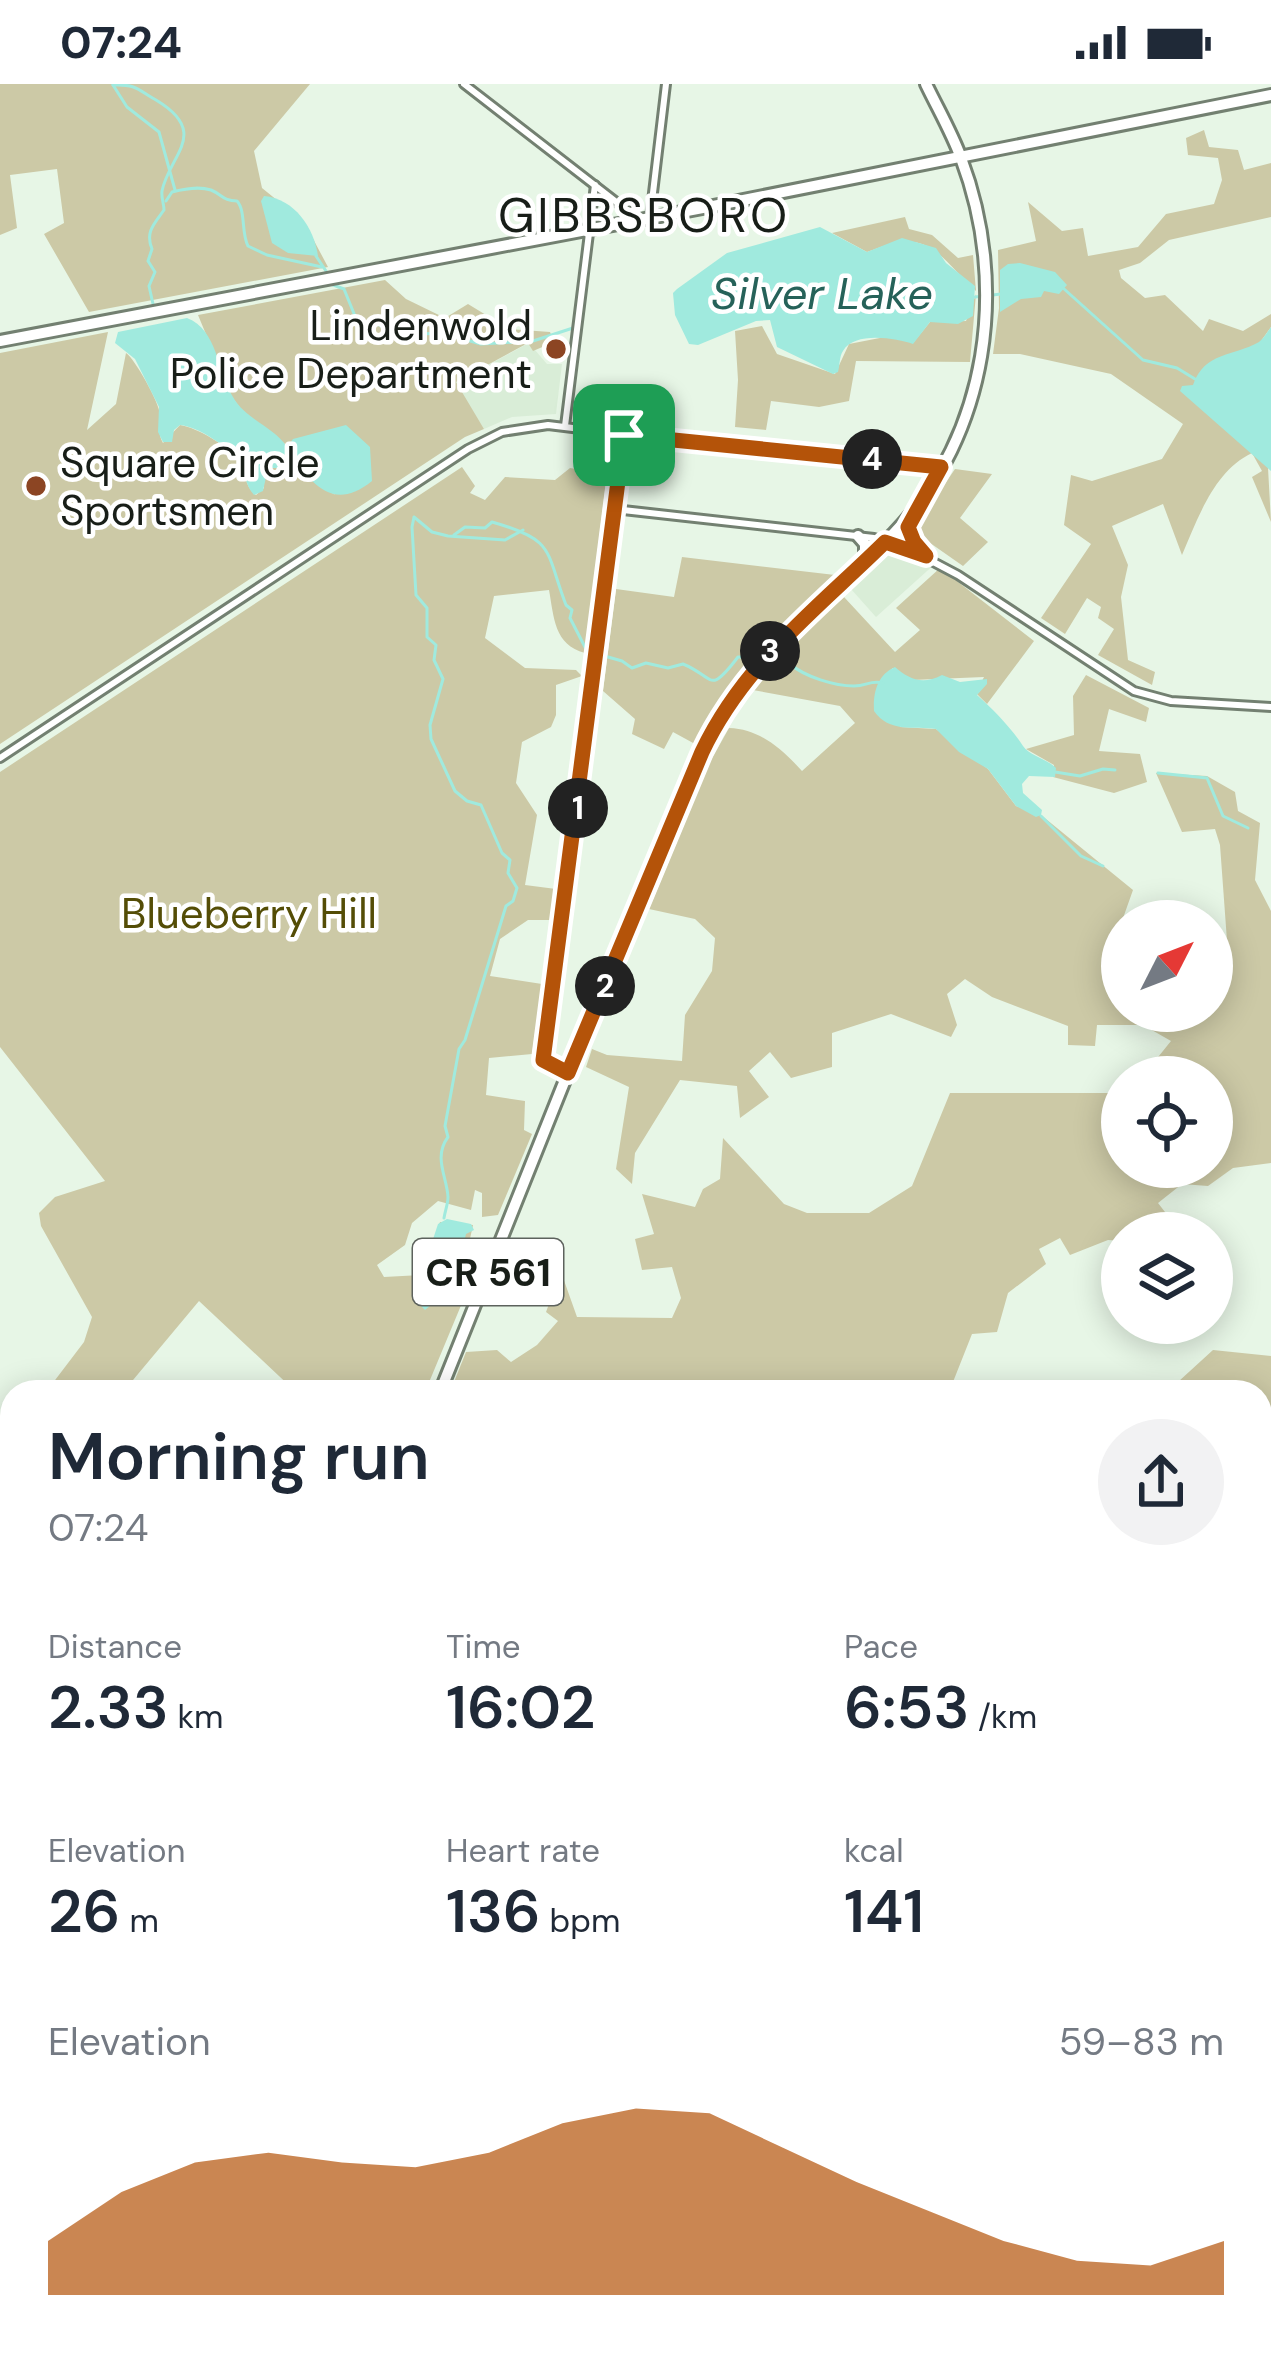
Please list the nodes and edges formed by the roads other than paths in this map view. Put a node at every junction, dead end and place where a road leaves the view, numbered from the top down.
1 (464, 84) edge
2 (666, 84) edge
3 (926, 84) edge
4 (1271, 95) edge
5 (961, 157) junction
6 (595, 185) junction
7 (645, 219) junction
8 (590, 229) junction
9 (0, 340) edge
10 (566, 426) junction
11 (624, 435) junction
12 (921, 464) junction
13 (941, 467) junction
14 (933, 483) junction
15 (920, 504) junction
16 (614, 509) junction
17 (858, 536) junction
18 (885, 542) junction
19 (926, 556) junction
20 (863, 562) junction
21 (1271, 707) edge
22 (0, 758) edge
23 (568, 1073) junction
24 (445, 1380) edge

1 - 6 street
2 - 7 street
3 - 5 main road, CR 561
4 - 5 main road
5 - 7 main road
5 - 13 main road, CR 561
6 - 7 street
6 - 8 street
7 - 8 main road
8 - 9 main road
8 - 10 street
10 - 11 street
10 - 22 street
11 - 12 street
11 - 16 street
12 - 13 street
12 - 14 street
13 - 14 main road, CR 561
14 - 15 main road, CR 561
15 - 18 main road, CR 561
15 - 19 main road
16 - 17 street
16 - 23 street
17 - 18 street
17 - 20 main road
18 - 19 street
18 - 20 main road, CR 561
19 - 21 street
20 - 23 main road, CR 561
23 - 24 main road, CR 561

